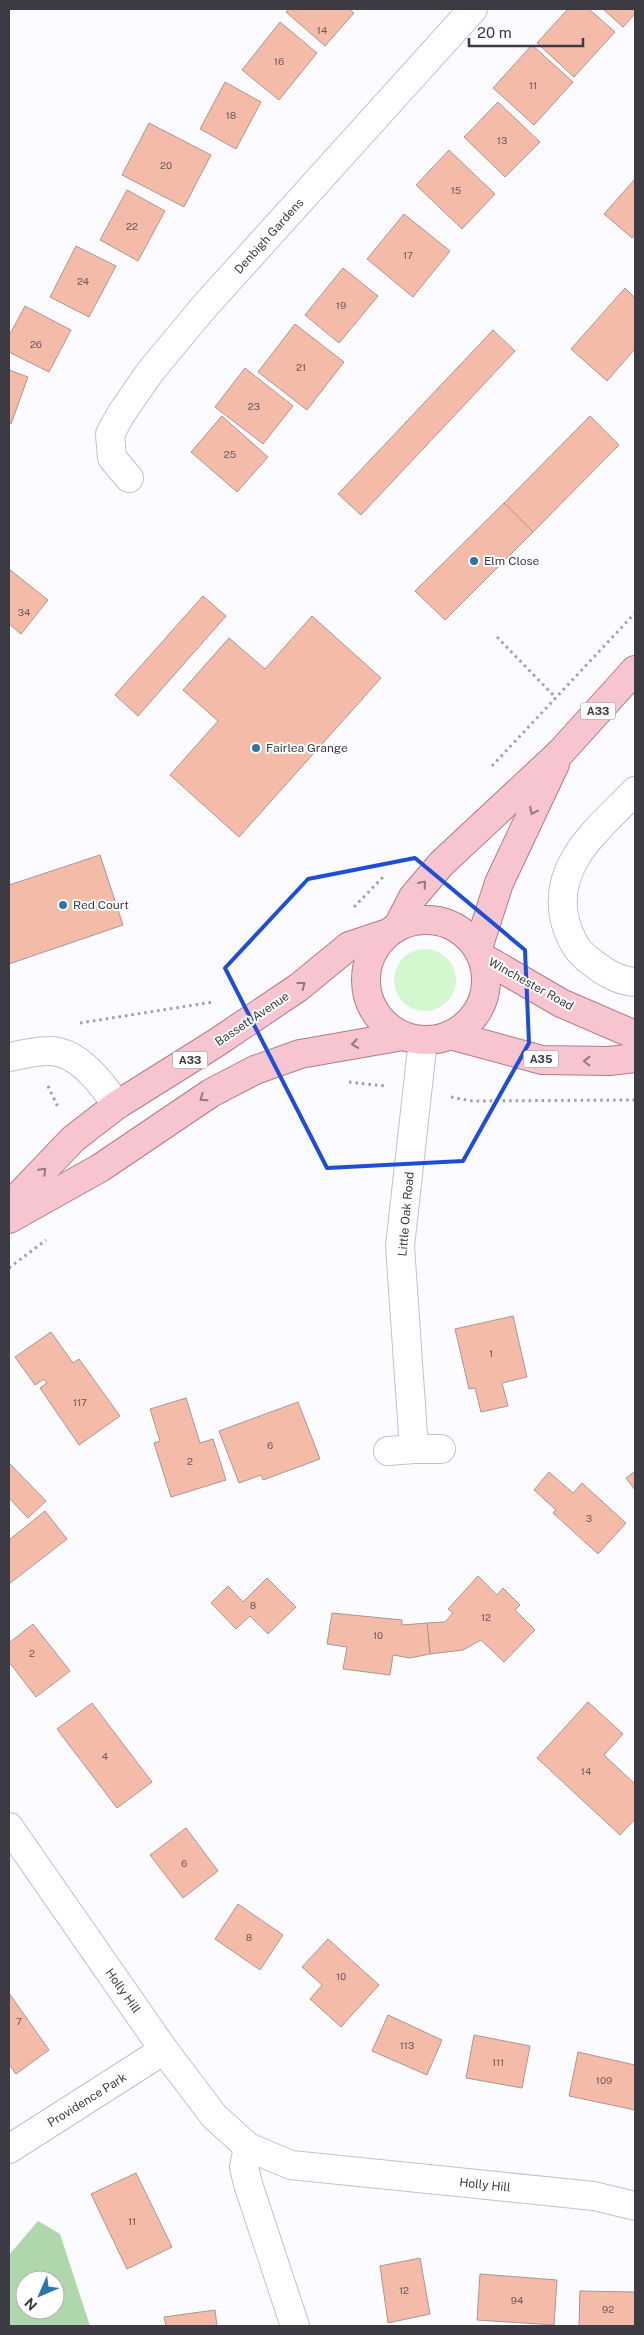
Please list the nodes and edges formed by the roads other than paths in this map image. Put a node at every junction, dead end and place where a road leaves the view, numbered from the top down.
1 (473, 9) edge
2 (129, 478) dead end
3 (635, 670) edge
4 (561, 752) junction
5 (635, 791) edge
6 (392, 930) junction
7 (480, 952) junction
8 (635, 982) edge
9 (635, 1034) edge
10 (450, 1036) junction
11 (413, 1038) junction
12 (9, 1057) edge
13 (635, 1058) edge
14 (118, 1105) junction
15 (9, 1206) edge
16 (9, 1219) edge
17 (441, 1449) dead end
18 (9, 1827) edge
19 (164, 2050) junction
20 (248, 2148) junction
21 (9, 2150) edge
22 (635, 2206) edge
23 (295, 2326) edge

1 - 2 street, Denbigh Gardens
3 - 4 main road, A33
6 -> 4 main road, A33
4 -> 7 main road, A33
5 - 8 street
6 - 7 main road
6 - 11 main road
14 -> 6 main road, Bassett Avenue / A33
7 - 9 main road, Winchester Road
7 - 10 main road
10 - 11 main road
13 -> 10 main road, A35
11 -> 16 main road
11 - 17 street, Little Oak Road
12 - 14 street
15 -> 14 main road, Bassett Avenue / A33
18 - 19 street, Holly Hill
19 - 20 street, Holly Hill
19 - 21 street, Providence Park
20 - 22 street, Holly Hill
20 - 23 street

